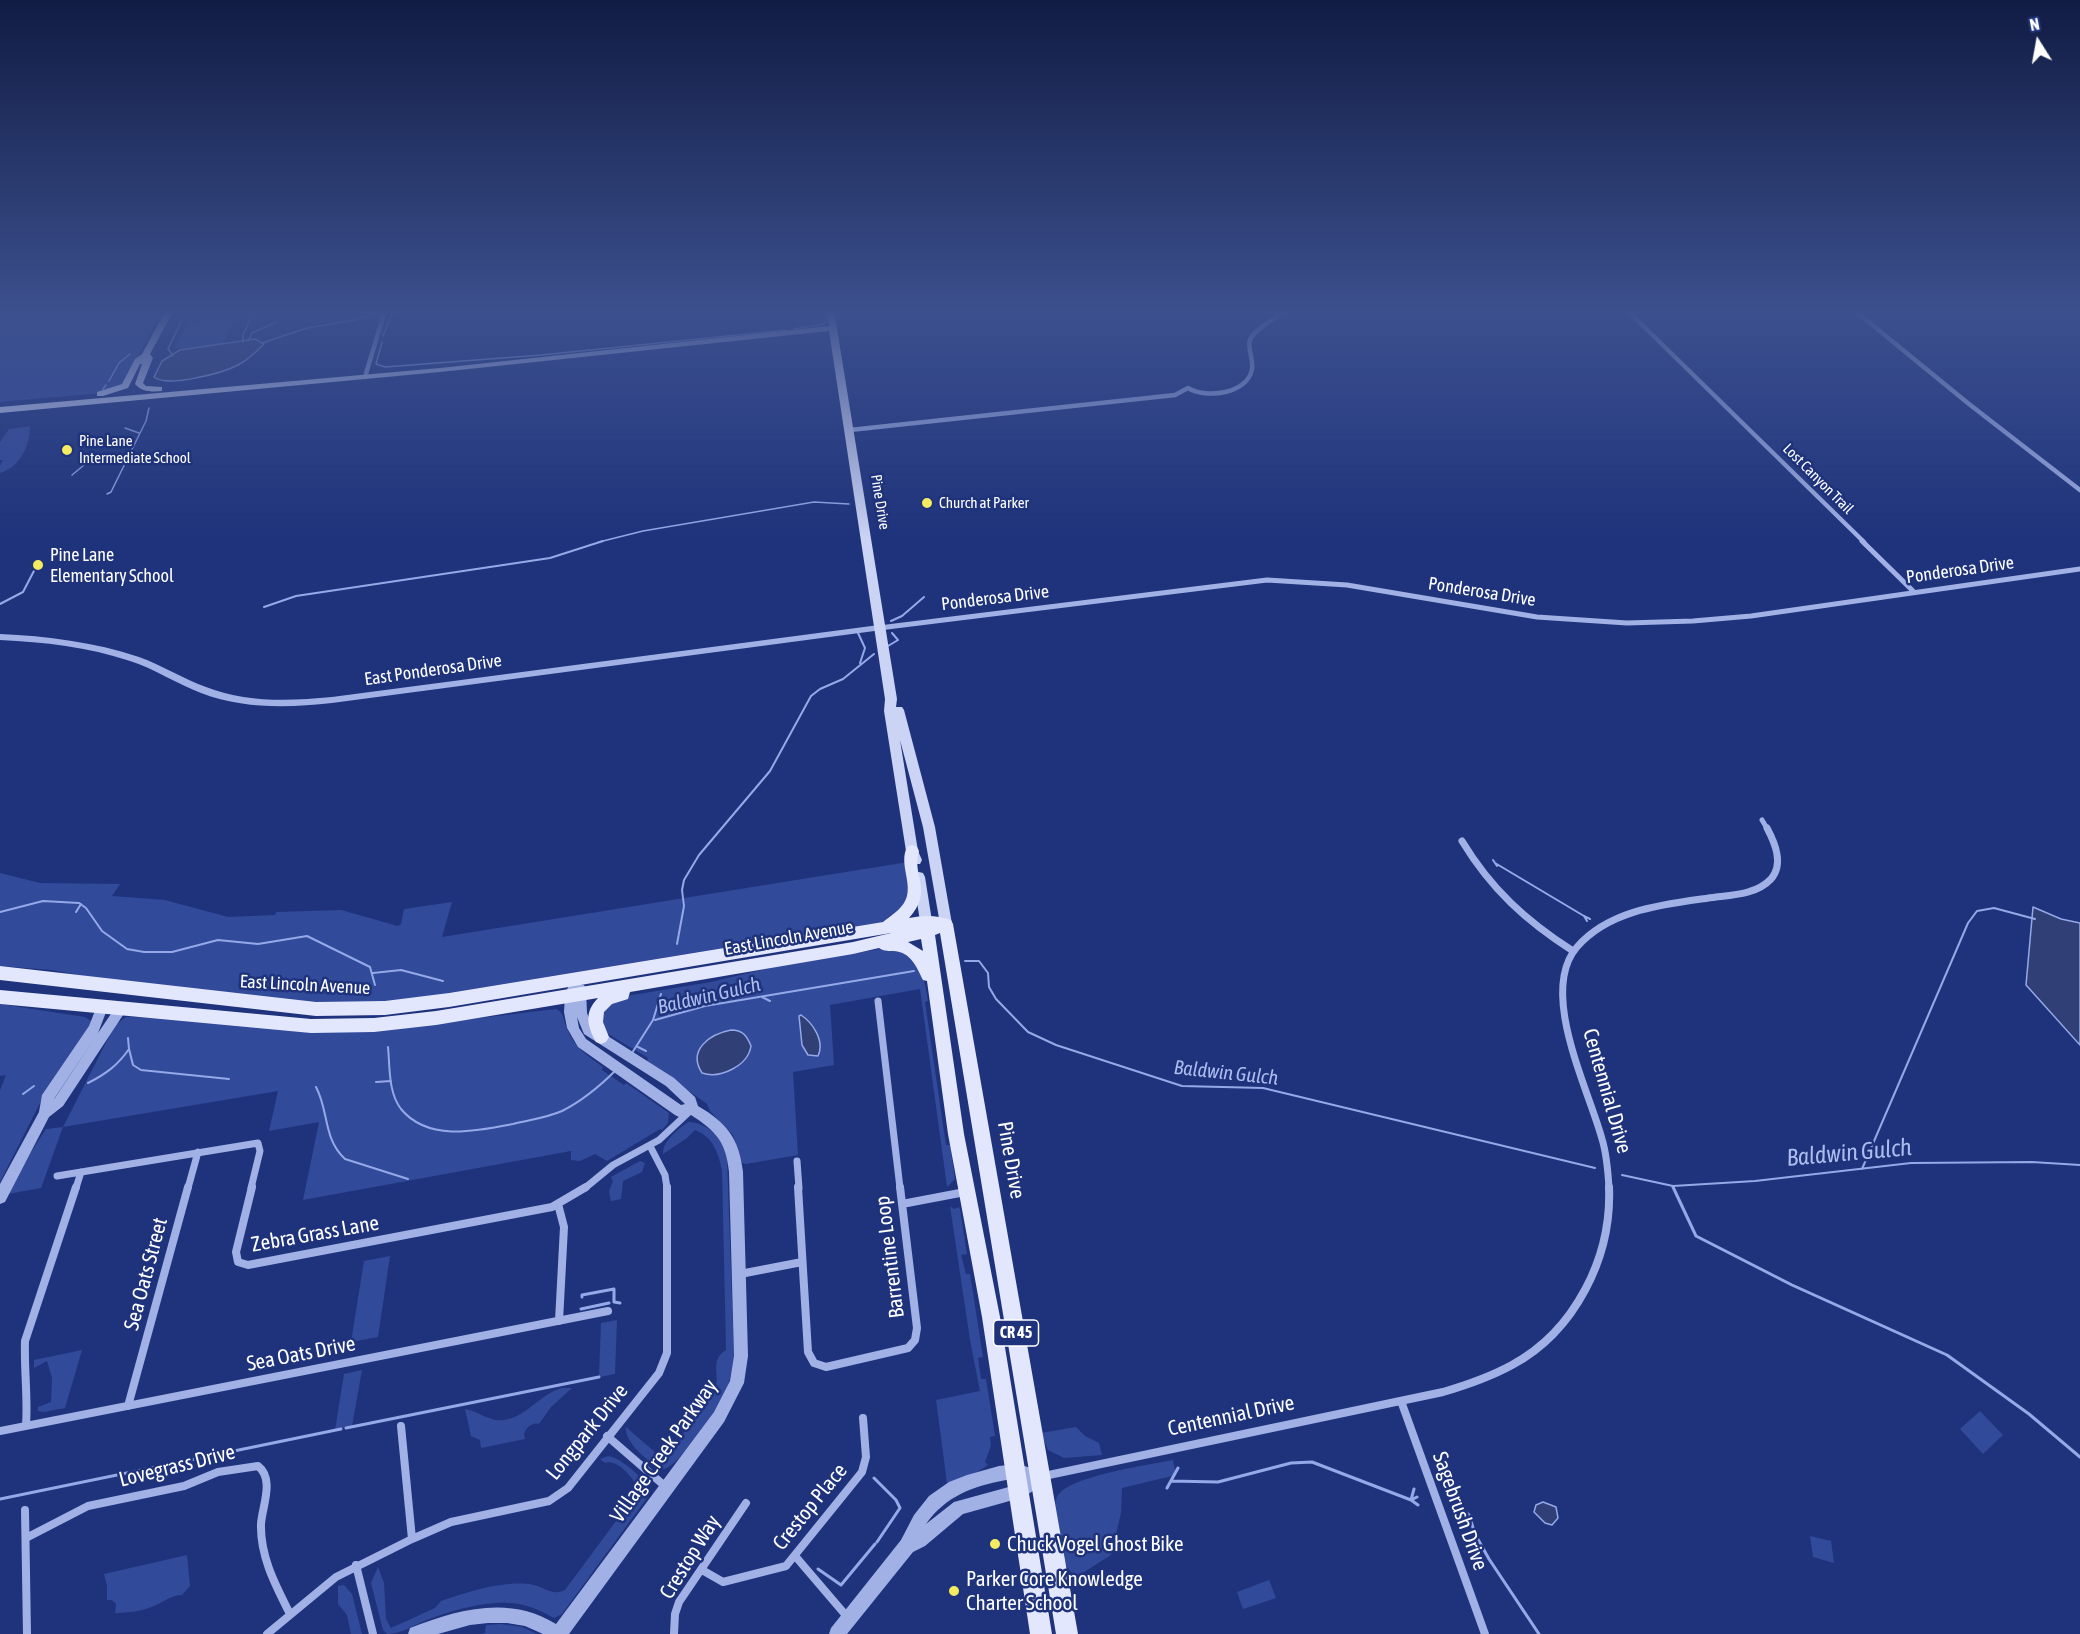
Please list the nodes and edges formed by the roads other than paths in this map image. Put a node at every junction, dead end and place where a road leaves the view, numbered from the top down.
1 (123, 386) edge
2 (131, 386) edge
3 (142, 386) edge
4 (181, 386) edge
5 (210, 386) edge
6 (232, 386) edge
7 (843, 386) edge
8 (1235, 386) edge
9 (1707, 386) edge
10 (1947, 386) edge
11 (126, 396) junction
12 (47, 400) junction
13 (0, 404) edge
14 (0, 410) edge
15 (850, 430) junction
16 (2080, 490) edge
17 (2080, 568) edge
18 (1913, 591) junction
19 (879, 628) junction
20 (0, 637) edge
21 (891, 699) junction
22 (1762, 820) dead end
23 (1462, 841) dead end
24 (912, 850) junction
25 (946, 924) junction
26 (927, 927) junction
27 (885, 928) junction
28 (853, 948) junction
29 (1573, 951) junction
30 (0, 974) edge
31 (684, 976) junction
32 (576, 989) junction
33 (0, 998) edge
34 (878, 1001) dead end
35 (102, 1007) junction
36 (121, 1009) junction
37 (941, 1036) junction
38 (601, 1037) junction
39 (692, 1109) junction
40 (45, 1113) junction
41 (650, 1146) junction
42 (198, 1152) junction
43 (796, 1161) dead end
44 (81, 1172) junction
45 (57, 1176) dead end
46 (965, 1192) junction
47 (0, 1197) edge
48 (558, 1204) junction
49 (902, 1204) junction
50 (802, 1262) junction
51 (739, 1275) junction
52 (608, 1311) dead end
53 (559, 1321) junction
54 (1401, 1401) junction
55 (128, 1406) junction
56 (863, 1418) dead end
57 (26, 1426) junction
58 (401, 1426) dead end
59 (0, 1431) edge
60 (607, 1436) junction
61 (1015, 1470) junction
62 (1041, 1477) junction
63 (667, 1488) junction
64 (1019, 1492) junction
65 (746, 1503) dead end
66 (25, 1510) dead end
67 (26, 1538) junction
68 (412, 1539) junction
69 (907, 1546) junction
70 (796, 1557) junction
71 (356, 1565) junction
72 (702, 1570) junction
73 (290, 1614) junction
74 (849, 1619) junction
75 (27, 1634) edge
76 (267, 1634) edge
77 (373, 1634) edge
78 (416, 1634) edge
79 (559, 1634) edge
80 (674, 1634) edge
81 (837, 1634) edge
82 (1041, 1634) edge
83 (1067, 1634) edge
84 (1485, 1634) edge

1 - 12 main road
2 - 11 main road
3 - 4 main road
5 - 11 main road
6 - 11 main road
7 - 15 main road, Pine Drive / CR 45
8 - 15 street
9 - 18 street, Lost Canyon Trail
10 - 16 street
11 - 12 main road
11 - 14 main road
12 - 13 main road
15 - 19 main road, Pine Drive / CR 45
17 - 18 street, Ponderosa Drive
18 - 19 street, Ponderosa Drive
19 - 20 street, East Ponderosa Drive
19 - 21 main road, Pine Drive / CR 45
21 - 24 main road, Pine Drive / CR 45
21 - 25 main road, Pine Drive / CR 45
22 - 29 street, Centennial Drive
23 - 29 street
24 - 26 main road, Pine Drive / CR 45
24 - 27 main road
25 - 26 main road, East Lincoln Avenue
25 - 62 main road, Pine Drive / CR 45
26 - 27 main road, East Lincoln Avenue
26 - 28 main road, East Lincoln Avenue
26 - 37 main road, Pine Drive / CR 45
27 - 32 main road, East Lincoln Avenue
28 - 31 main road, East Lincoln Avenue
28 - 37 main road
29 - 54 street, Centennial Drive
30 - 32 main road, East Lincoln Avenue
31 - 32 main road, East Lincoln Avenue
31 - 38 main road
32 - 36 main road, East Lincoln Avenue
32 - 38 street, Village Creek Parkway
32 - 39 street, Village Creek Parkway
33 - 35 main road, East Lincoln Avenue
34 - 49 street, Barrentine Loop
35 - 36 main road, East Lincoln Avenue
35 - 40 street
36 - 40 street
37 - 46 main road, Pine Drive / CR 45
38 - 39 street, Village Creek Parkway
39 - 41 street, Zebra Grass Lane
39 - 51 street, Village Creek Parkway
40 - 47 street
41 - 48 street, Zebra Grass Lane
41 - 60 street, Longpark Drive
42 - 44 street, Zebra Grass Lane
42 - 48 street, Zebra Grass Lane
42 - 55 street, Sea Oats Street
43 - 50 street, Barrentine Loop
44 - 45 street, Zebra Grass Lane
44 - 57 street
46 - 49 street
46 - 61 main road, Pine Drive / CR 45
48 - 53 street
49 - 50 street, Barrentine Loop
50 - 51 street
51 - 63 street, Village Creek Parkway
52 - 53 street, Sea Oats Drive
53 - 55 street, Sea Oats Drive
54 - 62 street, Centennial Drive
54 - 84 street, Sagebrush Drive
55 - 57 street, Sea Oats Drive
56 - 70 street, Crestop Place
57 - 59 street, Sea Oats Drive
58 - 68 street
60 - 63 street
60 - 68 street, Longpark Drive
61 - 62 street, Centennial Drive
61 - 64 main road, Pine Drive / CR 45
61 - 69 street, Centennial Drive
62 - 64 street, Centennial Drive
62 - 83 main road, Pine Drive / CR 45
63 - 79 street, Village Creek Parkway
64 - 69 street, Centennial Drive
64 - 82 main road, Pine Drive / CR 45
65 - 72 street, Crestop Way
66 - 67 street
67 - 73 street, Lovegrass Drive
67 - 75 street
68 - 71 street, Longpark Drive
69 - 74 street, Centennial Drive
70 - 72 street, Crestop Place
70 - 74 street
71 - 73 street, Longpark Drive
71 - 77 street
72 - 80 street, Crestop Way
73 - 76 street, Longpark Drive
74 - 81 street, Centennial Drive
78 - 79 street

